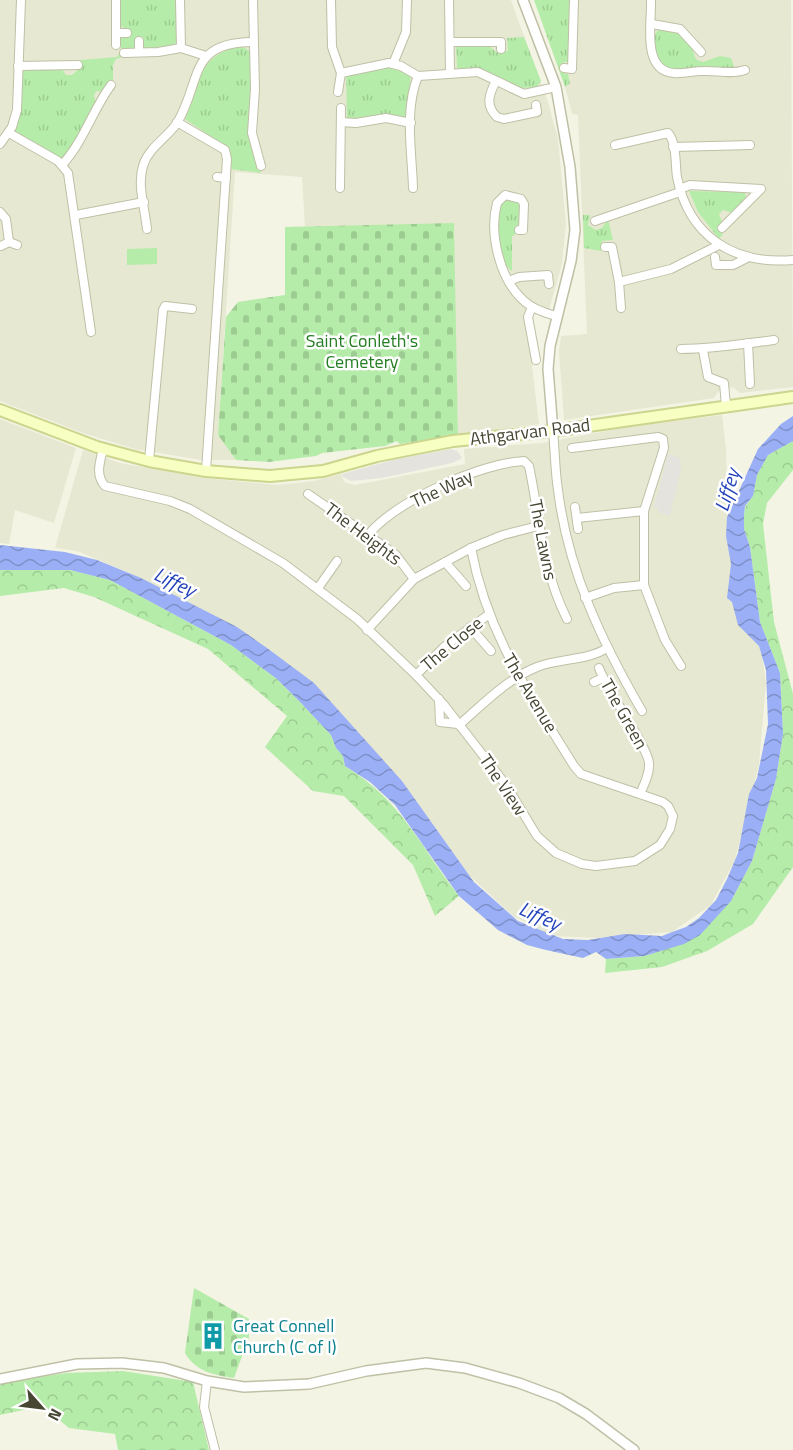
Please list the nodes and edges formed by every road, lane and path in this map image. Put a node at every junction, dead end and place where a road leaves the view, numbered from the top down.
1 (21, 0) edge
2 (116, 0) edge
3 (180, 0) edge
4 (253, 0) edge
5 (332, 0) edge
6 (407, 0) edge
7 (449, 0) edge
8 (523, 0) edge
9 (574, 0) edge
10 (651, 0) edge
11 (652, 24) junction
12 (116, 33) junction
13 (127, 33) dead end
14 (139, 41) dead end
15 (253, 42) junction
16 (450, 42) junction
17 (116, 45) dead end
18 (181, 48) junction
19 (501, 49) dead end
20 (139, 51) junction
21 (701, 52) dead end
22 (124, 53) dead end
23 (206, 56) junction
24 (393, 64) junction
25 (78, 65) dead end
26 (18, 66) junction
27 (564, 68) dead end
28 (745, 70) dead end
29 (341, 73) junction
30 (450, 73) junction
31 (418, 76) junction
32 (496, 81) junction
33 (111, 85) dead end
34 (555, 87) junction
35 (339, 92) dead end
36 (536, 105) dead end
37 (341, 108) dead end
38 (177, 122) junction
39 (341, 122) junction
40 (411, 123) junction
41 (263, 132) dead end
42 (9, 133) junction
43 (252, 133) junction
44 (0, 144) edge
45 (615, 145) dead end
46 (750, 145) dead end
47 (673, 147) junction
48 (62, 165) junction
49 (261, 165) dead end
50 (217, 177) dead end
51 (226, 178) junction
52 (340, 188) dead end
53 (413, 188) dead end
54 (680, 190) junction
55 (144, 202) junction
56 (0, 213) edge
57 (723, 214) dead end
58 (76, 216) junction
59 (595, 220) dead end
60 (730, 221) junction
61 (722, 228) dead end
62 (147, 229) dead end
63 (519, 230) dead end
64 (1, 246) edge
65 (717, 246) junction
66 (605, 247) dead end
67 (749, 256) junction
68 (715, 257) dead end
69 (793, 260) edge
70 (509, 281) junction
71 (620, 282) junction
72 (549, 284) dead end
73 (532, 307) junction
74 (621, 308) dead end
75 (192, 309) dead end
76 (556, 316) junction
77 (92, 332) dead end
78 (774, 340) dead end
79 (748, 343) junction
80 (681, 349) dead end
81 (703, 350) junction
82 (536, 360) dead end
83 (748, 381) dead end
84 (793, 397) edge
85 (726, 406) junction
86 (0, 410) edge
87 (553, 431) junction
88 (617, 432) dead end
89 (618, 442) junction
90 (572, 448) dead end
91 (103, 449) junction
92 (149, 461) junction
93 (524, 461) joint
94 (206, 471) junction
95 (308, 494) dead end
96 (328, 496) dead end
97 (323, 503) junction
98 (575, 507) dead end
99 (644, 511) junction
100 (577, 518) junction
101 (538, 526) junction
102 (578, 529) dead end
103 (368, 534) junction
104 (471, 548) junction
105 (337, 561) dead end
106 (445, 562) junction
107 (414, 579) junction
108 (644, 585) junction
109 (466, 586) dead end
110 (318, 588) junction
111 (585, 598) junction
112 (571, 604) dead end
113 (562, 608) junction
114 (488, 615) junction
115 (567, 619) dead end
116 (470, 627) junction
117 (367, 630) junction
118 (607, 648) junction
119 (491, 651) dead end
120 (684, 653) dead end
121 (676, 658) junction
122 (681, 666) dead end
123 (599, 668) dead end
124 (416, 675) junction
125 (519, 676) junction
126 (603, 678) junction
127 (594, 682) dead end
128 (439, 699) junction
129 (642, 711) dead end
130 (459, 725) junction
131 (640, 794) junction
132 (0, 1379) edge
133 (207, 1381) junction
134 (215, 1450) edge
135 (634, 1450) edge

1 - 26 street
2 - 12 street
3 - 18 street
4 - 15 street
5 - 29 street
6 - 24 street
7 - 16 street
8 - 34 street
9 - 27 street
10 - 11 street
11 - 21 street
11 - 28 street
12 - 13 street
12 - 17 street
14 - 20 street
15 - 23 street
15 - 43 street
16 - 19 street
16 - 30 street
18 - 20 street
18 - 23 street
20 - 22 street
23 - 38 street
24 - 29 street
24 - 31 street
25 - 26 street
26 - 42 street
29 - 35 street
30 - 31 street
30 - 32 street
31 - 40 street
32 - 34 street
32 - 36 street
33 - 48 street
34 - 76 street
37 - 39 street
38 - 51 street
38 - 55 street
39 - 40 street
39 - 52 street
40 - 53 street
41 - 43 street
42 - 44 street
42 - 48 street
43 - 49 street
45 - 47 street
46 - 47 street
47 - 54 street
48 - 58 street
50 - 51 street
51 - 94 street
54 - 59 street
54 - 60 street
54 - 65 street
55 - 58 street
55 - 62 street
56 - 64 street
57 - 60 street
58 - 77 street
60 - 61 street
63 - 70 street
65 - 67 street
65 - 71 street
66 - 71 street
67 - 68 street
67 - 69 street
70 - 72 street
70 - 73 street
71 - 74 street
73 - 76 street
73 - 82 street
75 - 92 street
76 - 87 street
78 - 79 street
79 - 81 street
79 - 83 street
80 - 81 street
81 - 85 street
84 - 85 main road, Athgarvan Road
85 - 87 main road, Athgarvan Road
86 - 91 main road, Athgarvan Road
87 - 94 main road, Athgarvan Road
87 - 111 street
88 - 89 street
89 - 90 street
89 - 99 street
91 - 92 main road, Athgarvan Road
91 - 110 street, The View
92 - 94 main road, Athgarvan Road
93 - 101 street, The Lawns
93 - 103 street, The Way
95 - 97 street, The Heights
96 - 97 street
97 - 103 street, The Heights
98 - 100 street
99 - 100 street
99 - 108 street
100 - 102 street
101 - 104 street
101 - 113 street, The Lawns
103 - 107 street, The Heights
104 - 106 street
104 - 114 street, The Avenue
105 - 110 street
106 - 107 street
106 - 109 street
107 - 117 street
108 - 111 street
108 - 121 street
110 - 117 street, The View
111 - 118 street
112 - 113 street
113 - 115 street, The Lawns
114 - 116 street, The Close
114 - 125 street, The Avenue
116 - 119 street
116 - 124 street, The Close
117 - 124 street, The View
118 - 125 street
118 - 129 street
120 - 121 street
121 - 122 street
123 - 126 street, The Green
124 - 128 street, The View
125 - 130 street
125 - 131 street, The Avenue
126 - 127 street
126 - 131 street, The Green
128 - 130 street, The View
128 - 130 street
130 - 131 street, The View
132 - 133 street
133 - 134 street
133 - 135 street

